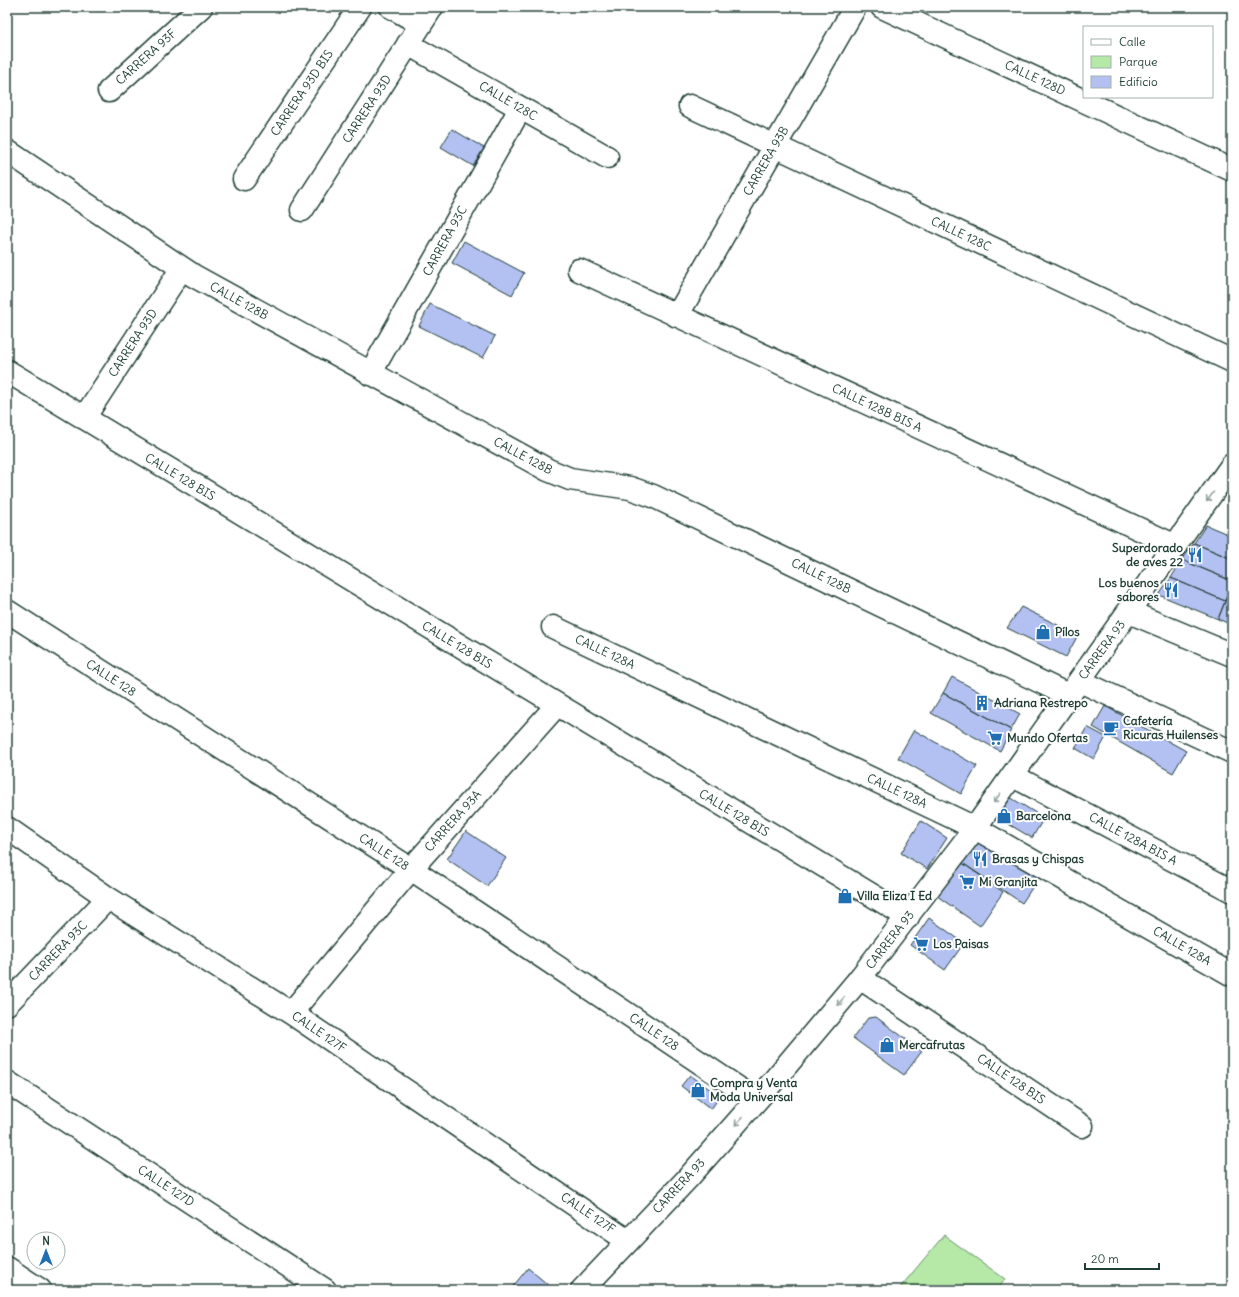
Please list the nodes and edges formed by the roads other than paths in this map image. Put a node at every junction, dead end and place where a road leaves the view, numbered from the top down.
1 (201, 7) edge
2 (360, 7) edge
3 (391, 7) edge
4 (855, 7) edge
5 (882, 7) edge
6 (427, 16) edge
7 (408, 44) junction
8 (109, 91) dead end
9 (690, 106) dead end
10 (520, 109) junction
11 (774, 147) junction
12 (7, 151) edge
13 (607, 157) dead end
14 (1232, 170) edge
15 (244, 179) dead end
16 (302, 210) dead end
17 (182, 268) junction
18 (579, 270) dead end
19 (677, 316) junction
20 (1232, 361) edge
21 (7, 371) edge
22 (370, 374) junction
23 (84, 418) junction
24 (1232, 465) edge
25 (1176, 546) junction
26 (7, 611) edge
27 (1129, 612) junction
28 (553, 627) dead end
29 (1232, 655) edge
30 (1075, 688) junction
31 (557, 705) junction
32 (1232, 752) edge
33 (1013, 776) junction
34 (7, 828) edge
35 (975, 828) junction
36 (410, 869) junction
37 (1232, 891) edge
38 (108, 898) junction
39 (908, 917) junction
40 (1232, 975) edge
41 (860, 978) junction
42 (7, 1004) edge
43 (291, 1013) junction
44 (7, 1082) edge
45 (756, 1100) junction
46 (1082, 1126) dead end
47 (628, 1241) junction
48 (7, 1268) edge
49 (40, 1290) edge
50 (325, 1290) edge
51 (582, 1290) edge

1 - 8 street, CARRERA 93F
2 - 15 street, CARRERA 93D BIS
3 - 6 street
4 - 11 street, CARRERA 93B
5 - 14 street, CALLE 128D
6 - 7 street, CARRERA 93D
7 - 10 street, CALLE 128C
7 - 16 street, CARRERA 93D
9 - 11 street, CALLE 128C
10 - 13 street, CALLE 128C
10 - 22 street, CARRERA 93C
11 - 19 street, CARRERA 93B
11 - 20 street, CALLE 128C
12 - 17 street, CALLE 128B
17 - 22 street, CALLE 128B
17 - 23 street, CARRERA 93D
18 - 19 street, CALLE 128B BIS A
19 - 25 street, CALLE 128B BIS A
21 - 23 street, CALLE 128 BIS
22 - 30 street, CALLE 128B
23 - 31 street, CALLE 128 BIS
24 -> 25 street, CARRERA 93
25 - 27 street, CARRERA 93
26 - 36 street, CALLE 128
27 - 29 street
27 - 30 street, CARRERA 93
28 - 35 street, CALLE 128A
30 - 32 street, CALLE 128B
30 - 33 street, CARRERA 93
31 - 36 street, CARRERA 93A
31 - 39 street, CALLE 128 BIS
33 -> 35 street, CARRERA 93
33 - 37 street, CALLE 128A BIS A
34 - 38 street, CALLE 127F
35 - 39 street, CARRERA 93
35 - 40 street, CALLE 128A
36 - 43 street, CARRERA 93A
36 - 45 street, CALLE 128
38 - 42 street, CARRERA 93C
38 - 43 street, CALLE 127F
39 - 41 street, CARRERA 93
41 -> 45 street, CARRERA 93
41 - 46 street, CALLE 128 BIS
43 - 47 street, CALLE 127F
44 - 50 street, CALLE 127D
45 -> 47 street, CARRERA 93
47 - 51 street, CARRERA 93
48 - 49 street

